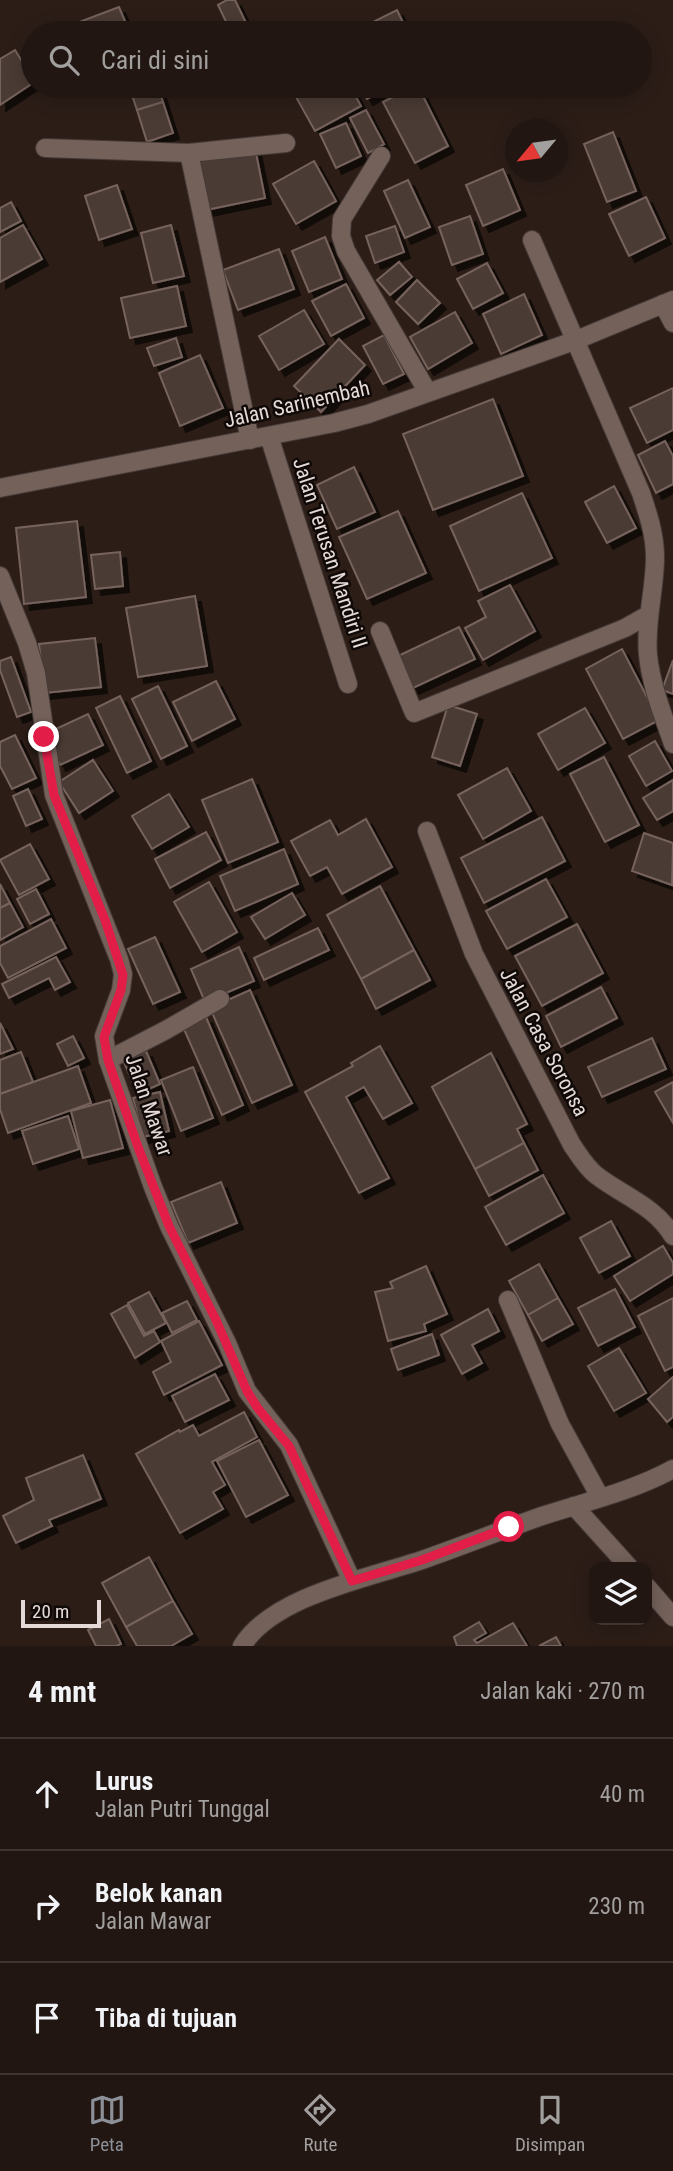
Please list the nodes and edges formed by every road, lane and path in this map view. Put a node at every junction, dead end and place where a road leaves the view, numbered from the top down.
1 (286, 143) dead end
2 (45, 148) dead end
3 (189, 153) junction
4 (381, 156) dead end
5 (532, 240) dead end
6 (668, 302) edge
7 (673, 323) edge
8 (574, 341) junction
9 (427, 391) junction
10 (269, 436) junction
11 (250, 440) junction
12 (0, 488) edge
13 (0, 576) edge
14 (5, 599) edge
15 (648, 615) junction
16 (380, 631) dead end
17 (348, 684) dead end
18 (673, 744) edge
19 (427, 831) dead end
20 (220, 999) dead end
21 (108, 1060) junction
22 (673, 1236) edge
23 (508, 1300) dead end
24 (673, 1469) edge
25 (600, 1497) junction
26 (574, 1506) junction
27 (624, 1562) edge
28 (352, 1581) junction
29 (652, 1593) edge
30 (673, 1617) edge
31 (242, 1646) edge

1 - 3 street
2 - 3 street
3 - 11 street
4 - 9 street
5 - 8 street
6 - 7 street
6 - 8 street, Jalan Sarinembah
8 - 9 street, Jalan Sarinembah
8 - 15 street
9 - 10 street, Jalan Sarinembah
10 - 11 street, Jalan Sarinembah
10 - 17 street, Jalan Terusan Mandiri II
11 - 12 street, Jalan Sarinembah
13 - 14 street, Jalan Mawar
14 - 21 street, Jalan Mawar
15 - 16 street
15 - 18 street
19 - 22 street, Jalan Casa Soronsa
20 - 21 street
21 - 28 street, Jalan Mawar
23 - 25 street
24 - 25 street
25 - 26 street
26 - 27 street
26 - 28 street
28 - 31 street
29 - 30 street

